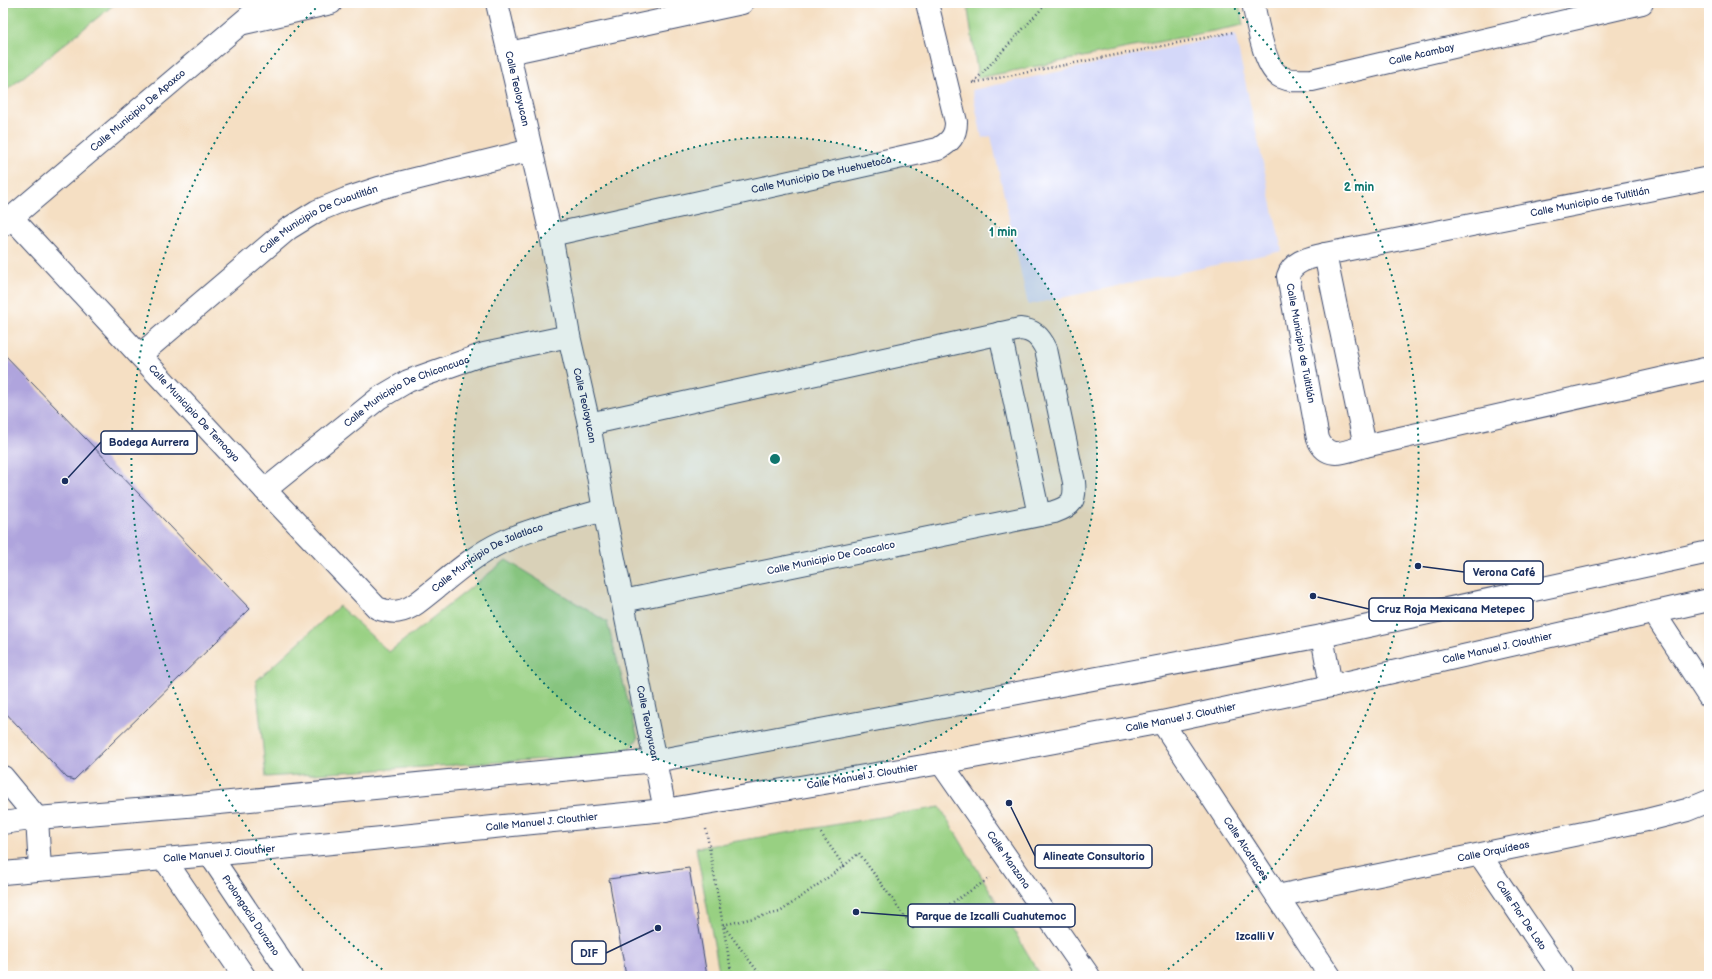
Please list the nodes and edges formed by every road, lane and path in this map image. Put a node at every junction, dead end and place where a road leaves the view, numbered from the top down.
1 (265, 3) edge
2 (331, 3) edge
3 (497, 3) edge
4 (742, 3) edge
5 (927, 3) edge
6 (1047, 3) edge
7 (1253, 3) edge
8 (1642, 3) edge
9 (241, 24) junction
10 (1259, 27) junction
11 (509, 53) junction
12 (974, 82) junction
13 (948, 87) junction
14 (531, 150) junction
15 (1709, 178) edge
16 (7, 221) edge
17 (550, 235) junction
18 (1325, 254) junction
19 (1000, 333) junction
20 (569, 336) junction
21 (140, 355) junction
22 (1709, 368) edge
23 (589, 424) junction
24 (1365, 446) junction
25 (265, 490) junction
26 (604, 510) junction
27 (1039, 515) junction
28 (1709, 552) edge
29 (1709, 600) edge
30 (623, 601) junction
31 (377, 608) joint
32 (1654, 613) junction
33 (1322, 636) junction
34 (1331, 686) junction
35 (1709, 697) edge
36 (1162, 722) junction
37 (655, 761) junction
38 (941, 763) junction
39 (3, 777) edge
40 (1709, 801) edge
41 (700, 804) junction
42 (665, 810) junction
43 (37, 818) junction
44 (3, 823) edge
45 (820, 832) dead end
46 (210, 855) junction
47 (1480, 855) junction
48 (165, 860) junction
49 (1011, 864) junction
50 (844, 866) junction
51 (40, 869) junction
52 (3, 873) edge
53 (1277, 896) junction
54 (723, 925) junction
55 (244, 976) edge
56 (291, 976) edge
57 (732, 976) edge
58 (761, 976) edge
59 (1089, 976) edge
60 (1330, 976) edge
61 (1562, 976) edge

1 - 9 street, Calle Municipio De Apaxco
2 - 9 street
3 - 11 street, Calle Teoloyucan
4 - 11 street
5 - 13 street, Calle Municipio De Huehuetoca
6 - 12 path
7 - 10 street, Calle Acambay
8 - 10 street, Calle Acambay
9 - 16 street, Calle Municipio De Apaxco
10 - 12 path
11 - 14 street, Calle Teoloyucan
12 - 13 path
13 - 17 street, Calle Municipio De Huehuetoca
14 - 17 street, Calle Teoloyucan
14 - 21 street, Calle Municipio De Cuautitlán
15 - 18 street, Calle Municipio de Tultitlán
16 - 21 street, Calle Municipio De Temoaya
17 - 20 street, Calle Teoloyucan
18 - 24 street
18 - 24 street, Calle Municipio de Tultitlán
19 - 23 street, Calle Municipio De Coacalco
19 - 27 street
19 - 27 street, Calle Municipio De Coacalco
20 - 23 street, Calle Teoloyucan
20 - 25 street, Calle Municipio De Chiconcuac
21 - 25 street, Calle Municipio De Temoaya
22 - 24 street, Calle Municipio de Tultitlán
23 - 26 street, Calle Teoloyucan
25 - 31 street, Calle Municipio De Temoaya
26 - 30 street, Calle Teoloyucan
26 - 31 street, Calle Municipio De Jalatlaco
27 - 30 street, Calle Municipio De Coacalco
28 - 33 street
29 - 32 street, Calle Manuel J. Clouthier
30 - 37 street, Calle Teoloyucan
32 - 34 street, Calle Manuel J. Clouthier
32 - 35 street
33 - 34 street
33 - 37 street
34 - 36 street, Calle Manuel J. Clouthier
36 - 38 street, Calle Manuel J. Clouthier
36 - 53 street, Calle Alcatraces
37 - 42 street, Calle Teoloyucan
37 - 43 street
38 - 41 street, Calle Manuel J. Clouthier
38 - 49 street, Calle Manzana
39 - 43 street
40 - 47 street, Calle Orquídeas
41 - 42 street, Calle Manuel J. Clouthier
41 - 54 path
42 - 46 street, Calle Manuel J. Clouthier
43 - 44 street
43 - 51 street
45 - 50 path
46 - 48 street, Calle Manuel J. Clouthier
46 - 56 street, Prolongacia Durazno
47 - 53 street, Calle Orquídeas
47 - 61 street, Calle Flor De Loto
48 - 51 street, Calle Manuel J. Clouthier
48 - 55 street
49 - 50 path
49 - 59 street, Calle Manzana
50 - 54 path
51 - 52 street, Calle Manuel J. Clouthier
53 - 60 street, Calle Alcatraces
54 - 57 path
54 - 58 path

